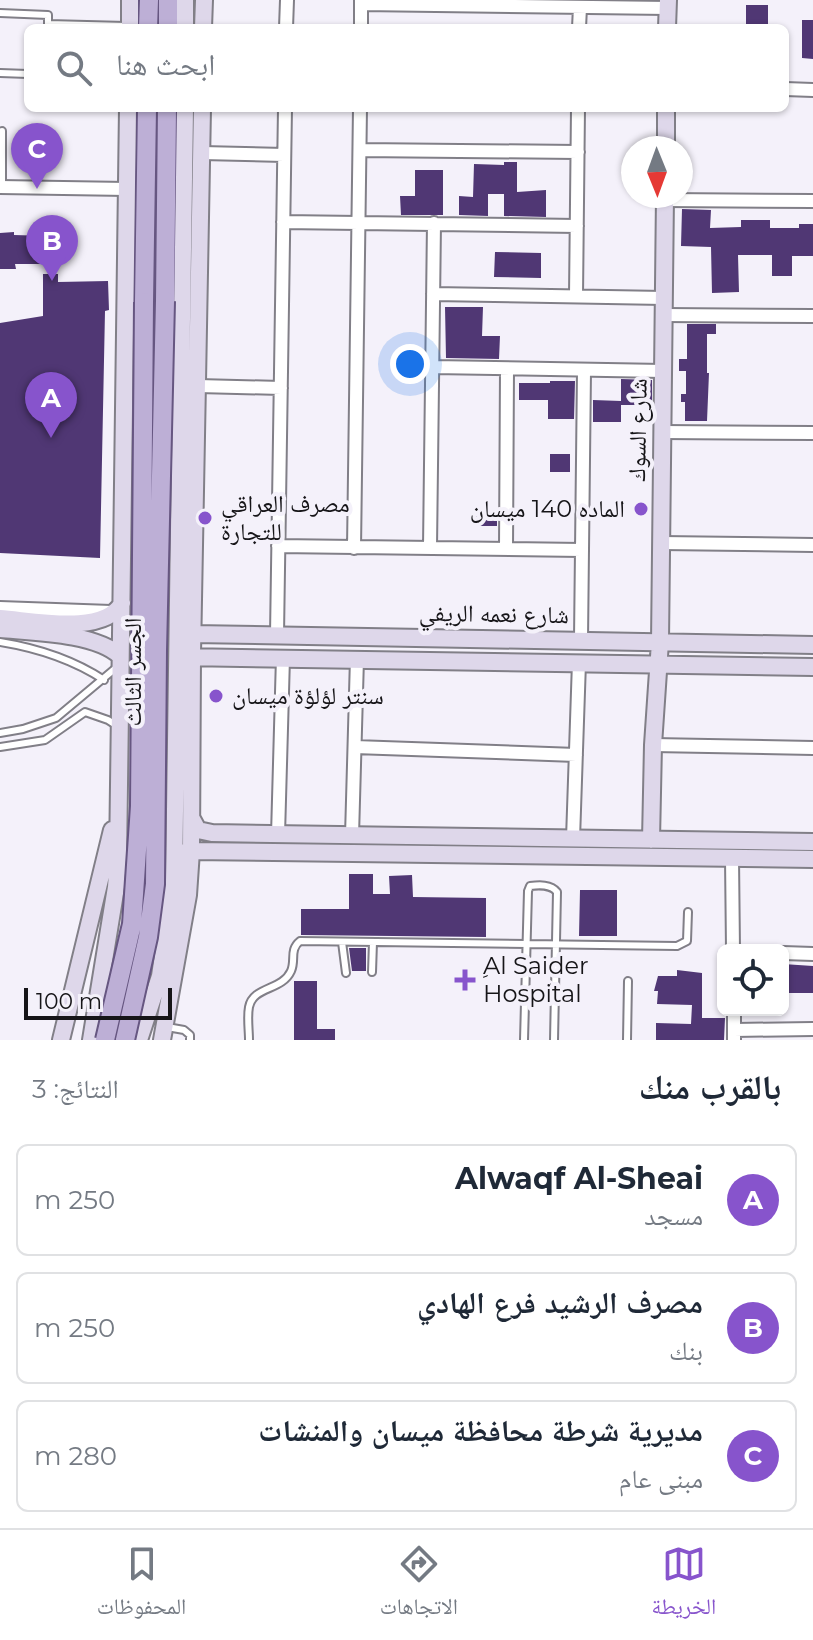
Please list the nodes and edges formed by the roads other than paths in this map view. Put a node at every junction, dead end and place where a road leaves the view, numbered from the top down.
1 (130, 0) edge
2 (149, 0) edge
3 (168, 0) edge
4 (185, 0) edge
5 (204, 0) edge
6 (287, 0) edge
7 (362, 2) edge
8 (399, 2) edge
9 (668, 4) edge
10 (580, 7) junction
11 (0, 13) edge
12 (48, 24) edge
13 (135, 24) edge
14 (137, 24) edge
15 (168, 24) edge
16 (185, 24) edge
17 (203, 24) edge
18 (286, 24) edge
19 (361, 24) edge
20 (579, 24) edge
21 (667, 24) edge
22 (0, 73) edge
23 (24, 74) edge
24 (789, 89) edge
25 (813, 90) edge
26 (128, 112) edge
27 (147, 112) edge
28 (167, 112) edge
29 (185, 112) edge
30 (202, 112) edge
31 (285, 112) edge
32 (360, 112) edge
33 (578, 112) edge
34 (666, 112) edge
35 (2, 131) dead end
36 (666, 136) edge
37 (360, 150) junction
38 (578, 152) junction
39 (202, 153) junction
40 (284, 155) junction
41 (1, 187) edge
42 (127, 189) junction
43 (193, 199) junction
44 (693, 199) edge
45 (813, 201) edge
46 (665, 208) edge
47 (283, 222) junction
48 (434, 223) junction
49 (359, 224) junction
50 (577, 226) junction
51 (433, 294) junction
52 (576, 296) junction
53 (664, 306) junction
54 (813, 316) edge
55 (433, 367) junction
56 (507, 370) junction
57 (584, 371) junction
58 (663, 371) junction
59 (198, 386) junction
60 (281, 388) junction
61 (662, 432) junction
62 (813, 433) edge
63 (179, 514) junction
64 (124, 515) junction
65 (661, 543) junction
66 (813, 545) edge
67 (278, 546) junction
68 (430, 547) junction
69 (354, 548) junction
70 (506, 549) junction
71 (582, 550) junction
72 (178, 602) junction
73 (121, 603) junction
74 (0, 608) edge
75 (0, 618) edge
76 (0, 629) edge
77 (186, 630) junction
78 (277, 635) junction
79 (581, 639) junction
80 (0, 642) edge
81 (660, 642) junction
82 (813, 645) edge
83 (283, 657) junction
84 (357, 658) junction
85 (183, 660) junction
86 (579, 662) junction
87 (659, 664) junction
88 (813, 667) edge
89 (116, 669) junction
90 (0, 733) edge
91 (122, 736) junction
92 (653, 745) junction
93 (177, 746) junction
94 (0, 747) edge
95 (355, 747) junction
96 (813, 748) edge
97 (576, 755) junction
98 (184, 774) junction
99 (117, 809) junction
100 (192, 819) junction
101 (212, 833) junction
102 (278, 835) junction
103 (352, 836) junction
104 (573, 839) junction
105 (651, 840) junction
106 (813, 842) edge
107 (546, 846) junction
108 (191, 851) junction
109 (214, 852) junction
110 (732, 858) junction
111 (813, 859) edge
112 (175, 869) junction
113 (688, 912) dead end
114 (342, 942) junction
115 (373, 942) junction
116 (526, 942) junction
117 (556, 943) junction
118 (733, 944) edge
119 (789, 953) edge
120 (813, 954) edge
121 (372, 972) dead end
122 (346, 973) dead end
123 (628, 981) dead end
124 (813, 1029) edge
125 (163, 1034) edge
126 (734, 1035) edge
127 (61, 1040) edge
128 (91, 1040) edge
129 (105, 1040) edge
130 (125, 1040) edge
131 (139, 1040) edge
132 (190, 1040) edge
133 (249, 1040) edge
134 (524, 1040) edge
135 (554, 1040) edge
136 (627, 1040) edge
137 (813, 1040) edge

1 - 13 street
2 - 14 main road
3 - 15 main road
4 - 16 street
5 - 17 street
6 - 18 street
7 - 8 street
7 - 19 street
8 - 10 street
9 - 10 street
9 - 21 street
10 - 20 street
11 - 12 lane
22 - 23 lane
24 - 25 street
26 - 42 street
27 - 129 main road, الجسر الثالث, bridge
28 - 130 main road, الجسر الثالث, bridge
29 - 43 street
30 - 39 street
31 - 40 street
32 - 37 street
33 - 38 street
34 - 36 street
35 - 41 lane
37 - 38 street
37 - 49 street
38 - 50 street
39 - 40 street
39 - 43 street
40 - 47 street
41 - 42 street
42 - 64 street
43 - 59 street
43 - 63 street
44 - 45 street
46 - 53 street, شارع السوك
47 - 49 street
47 - 60 street
48 - 49 street
48 - 50 street
48 - 51 street
49 - 69 street
50 - 52 street
51 - 52 street
51 - 55 street
52 - 53 street
53 - 54 street
53 - 58 street, شارع السوك
55 - 56 street
55 - 68 street
56 - 57 street
56 - 70 street
57 - 58 street
57 - 71 street
58 - 61 street, شارع السوك
59 - 60 street
59 - 77 street
60 - 67 street
61 - 62 street
61 - 65 street, شارع السوك
63 - 64 street
63 - 72 street
64 - 73 street
65 - 66 street
65 - 81 street, شارع السوك
67 - 69 street
67 - 78 street
68 - 69 street
68 - 70 street
70 - 71 street
71 - 79 street
72 - 73 street
72 - 77 street
73 - 74 street
73 - 75 street
73 - 89 street
76 - 89 street
77 - 78 street, شارع نعمه الريفي
77 - 85 street
78 - 79 street, شارع نعمه الريفي
79 - 81 street, شارع نعمه الريفي
80 - 89 lane
81 - 82 street, شارع نعمه الريفي
81 - 87 street, شارع السوك
83 - 84 street, شارع نعمه الريفي
83 - 85 street, شارع نعمه الريفي
83 - 102 street
84 - 86 street, شارع نعمه الريفي
84 - 95 street
85 - 89 street
85 - 93 street
85 - 98 street
86 - 87 street, شارع نعمه الريفي
86 - 97 street
87 - 88 street, شارع نعمه الريفي
87 - 92 street, شارع السوك
89 - 90 lane
89 - 91 street
91 - 93 street
91 - 94 lane
91 - 99 street
92 - 96 street
92 - 105 street, شارع السوك
93 - 98 street
95 - 97 street
95 - 103 street
97 - 104 street
98 - 100 street
98 - 112 street
99 - 127 street
99 - 128 street
100 - 101 street
100 - 108 street
101 - 102 street
101 - 109 street
102 - 103 street
103 - 107 street
104 - 105 street
104 - 107 street
105 - 106 street
107 - 109 street
107 - 110 street
108 - 109 street
108 - 112 street
108 - 125 street
110 - 111 street
110 - 118 street
112 - 131 street
113 - 117 lane
114 - 115 lane
114 - 122 lane
114 - 133 lane
115 - 116 lane
115 - 121 lane
116 - 117 lane
116 - 117 lane
116 - 134 lane
117 - 135 lane
119 - 120 street
123 - 136 lane
124 - 126 street
124 - 137 street
125 - 132 lane

